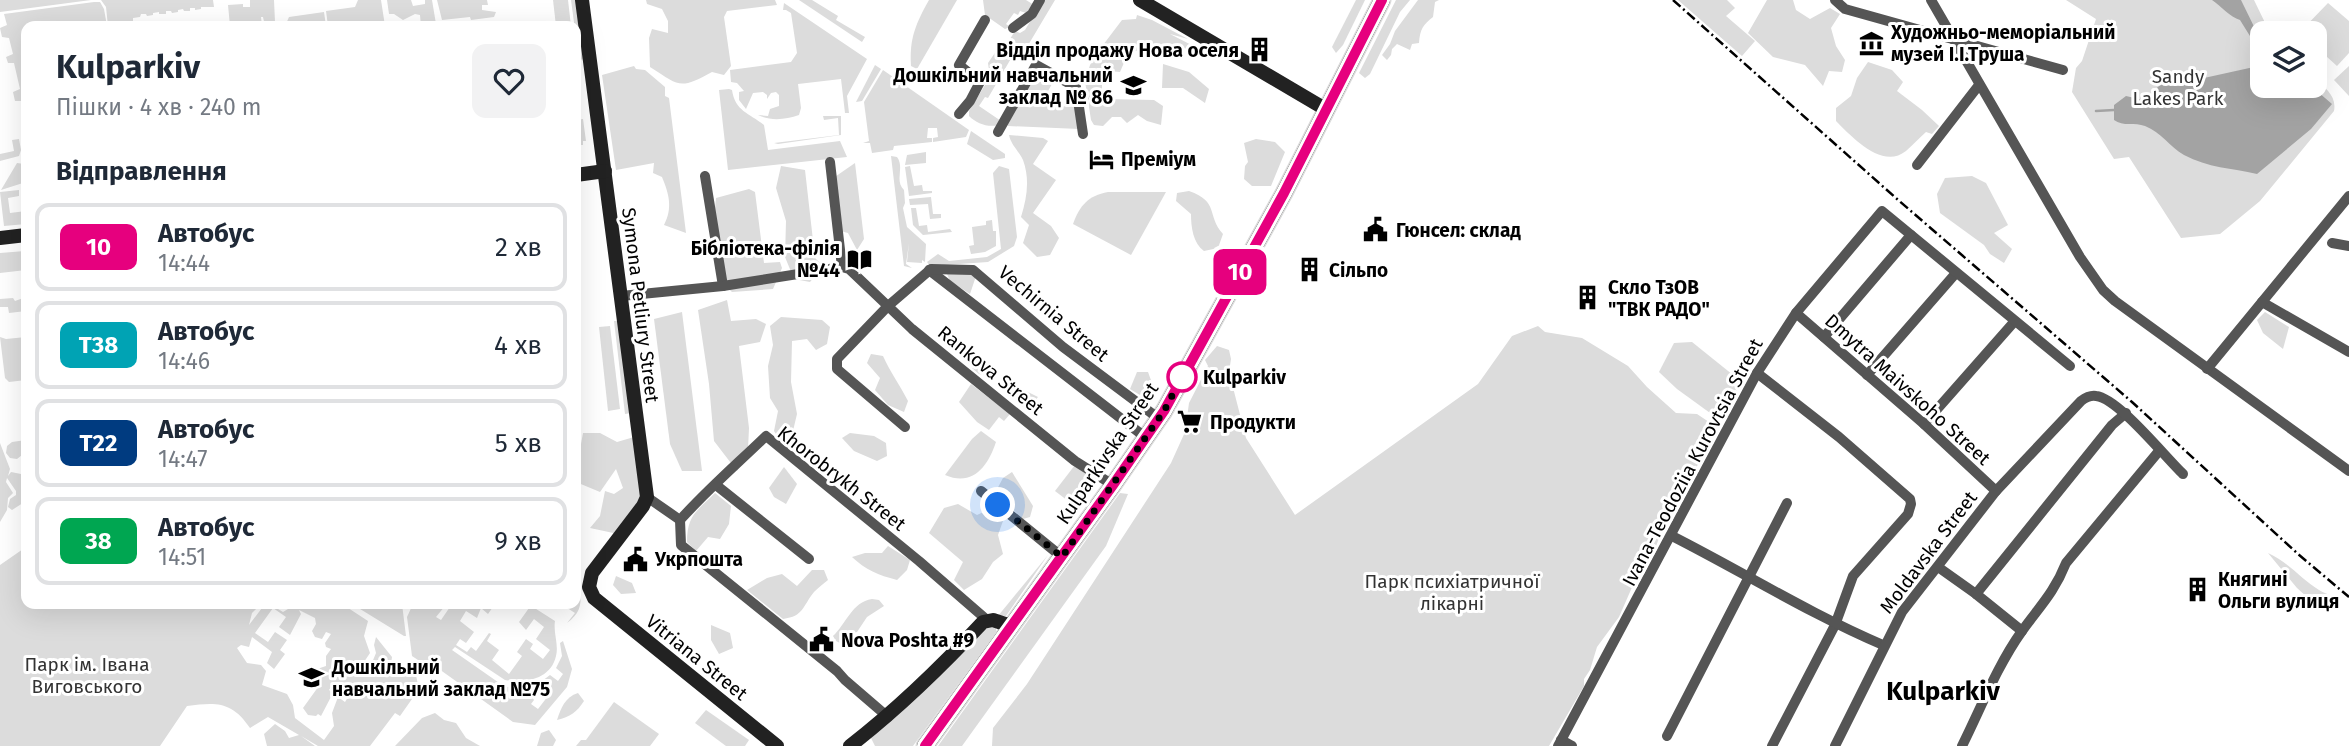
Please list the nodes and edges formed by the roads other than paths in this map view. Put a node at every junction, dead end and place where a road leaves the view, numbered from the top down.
1 (582, 0) edge
2 (1040, 0) edge
3 (1140, 0) edge
4 (1382, 0) edge
5 (1835, 0) edge
6 (1931, 0) edge
7 (985, 20) dead end
8 (1013, 28) dead end
9 (1952, 38) junction
10 (2063, 70) dead end
11 (1979, 85) junction
12 (1327, 110) junction
13 (959, 114) dead end
14 (998, 132) dead end
15 (1083, 134) dead end
16 (830, 162) dead end
17 (1917, 165) dead end
18 (605, 171) junction
19 (581, 174) edge
20 (705, 176) dead end
21 (2349, 196) edge
22 (1911, 235) junction
23 (21, 236) edge
24 (0, 238) edge
25 (2332, 243) dead end
26 (2349, 246) edge
27 (842, 267) junction
28 (929, 270) junction
29 (1956, 272) junction
30 (723, 286) junction
31 (621, 296) junction
32 (2262, 302) junction
33 (888, 306) junction
34 (1796, 313) junction
35 (2014, 322) junction
36 (1824, 337) junction
37 (2349, 352) edge
38 (2070, 366) dead end
39 (2207, 369) junction
40 (1756, 373) junction
41 (1867, 374) junction
42 (2126, 413) junction
43 (1158, 418) junction
44 (1924, 424) junction
45 (905, 427) dead end
46 (1145, 437) junction
47 (2159, 451) junction
48 (2349, 471) edge
49 (2183, 474) dead end
50 (716, 485) junction
51 (1113, 485) junction
52 (981, 491) dead end
53 (1996, 491) junction
54 (647, 497) junction
55 (1787, 503) dead end
56 (680, 520) junction
57 (1672, 536) junction
58 (1062, 557) junction
59 (809, 559) dead end
60 (1938, 567) junction
61 (1749, 576) junction
62 (1976, 594) junction
63 (987, 620) junction
64 (1835, 625) junction
65 (1011, 626) junction
66 (2022, 631) junction
67 (1883, 645) junction
68 (888, 717) junction
69 (1667, 736) dead end
70 (1560, 743) edge
71 (778, 746) edge
72 (850, 746) edge
73 (925, 746) edge
74 (1572, 746) edge
75 (1772, 746) edge
76 (1835, 746) edge
77 (1962, 746) edge

1 - 18 street, Symona Petliury Street
2 - 8 street
3 - 12 street
4 - 12 main road, Kulparkivska Street
5 - 9 street
6 - 9 street
7 - 13 street
9 - 10 street
9 - 11 street
11 - 17 street
11 - 39 street
12 - 43 main road, Kulparkivska Street
14 - 15 street
16 - 27 street
18 - 19 street
18 - 31 street, Symona Petliury Street
20 - 30 street
21 - 32 street
22 - 29 street
22 - 34 street, Ivana-Teodoziia Kurovtsia Street
22 - 36 street
23 - 24 street
25 - 26 street
27 - 30 street
27 - 33 street, Rankova Street
28 - 33 street
28 - 43 street, Vechirnia Street
28 - 46 street
29 - 35 street
29 - 41 street
30 - 31 street
31 - 54 street, Symona Petliury Street
32 - 37 street
32 - 39 street
33 - 45 street
33 - 51 street, Rankova Street
34 - 36 street, Dmytra Maivskoho Street
34 - 40 street, Ivana-Teodoziia Kurovtsia Street
35 - 38 street
35 - 44 street
36 - 41 street, Dmytra Maivskoho Street
39 - 48 street
40 - 57 street, Ivana-Teodoziia Kurovtsia Street
40 - 64 street
41 - 44 street, Dmytra Maivskoho Street
42 - 47 street
42 - 53 street, Moldavska Street
42 - 62 street
43 - 46 main road, Kulparkivska Street
44 - 53 street, Dmytra Maivskoho Street
46 - 51 main road, Kulparkivska Street
47 - 49 street
47 - 66 street
50 - 56 street, Khorobrykh Street
50 - 59 street
50 - 63 street, Khorobrykh Street
51 - 58 main road, Kulparkivska Street
52 - 58 street
53 - 60 street, Moldavska Street
54 - 56 street
54 - 71 street, Vitriana Street
55 - 61 street
56 - 68 street
57 - 61 street
57 - 70 street, Ivana-Teodoziia Kurovtsia Street
58 - 65 main road, Kulparkivska Street
60 - 62 street
60 - 67 street, Moldavska Street
61 - 64 street
61 - 69 street
62 - 66 street
63 - 65 street
63 - 68 street
64 - 67 street
64 - 75 street
65 - 73 main road, Kulparkivska Street
66 - 77 street
67 - 76 street, Moldavska Street
68 - 72 street
70 - 74 street

